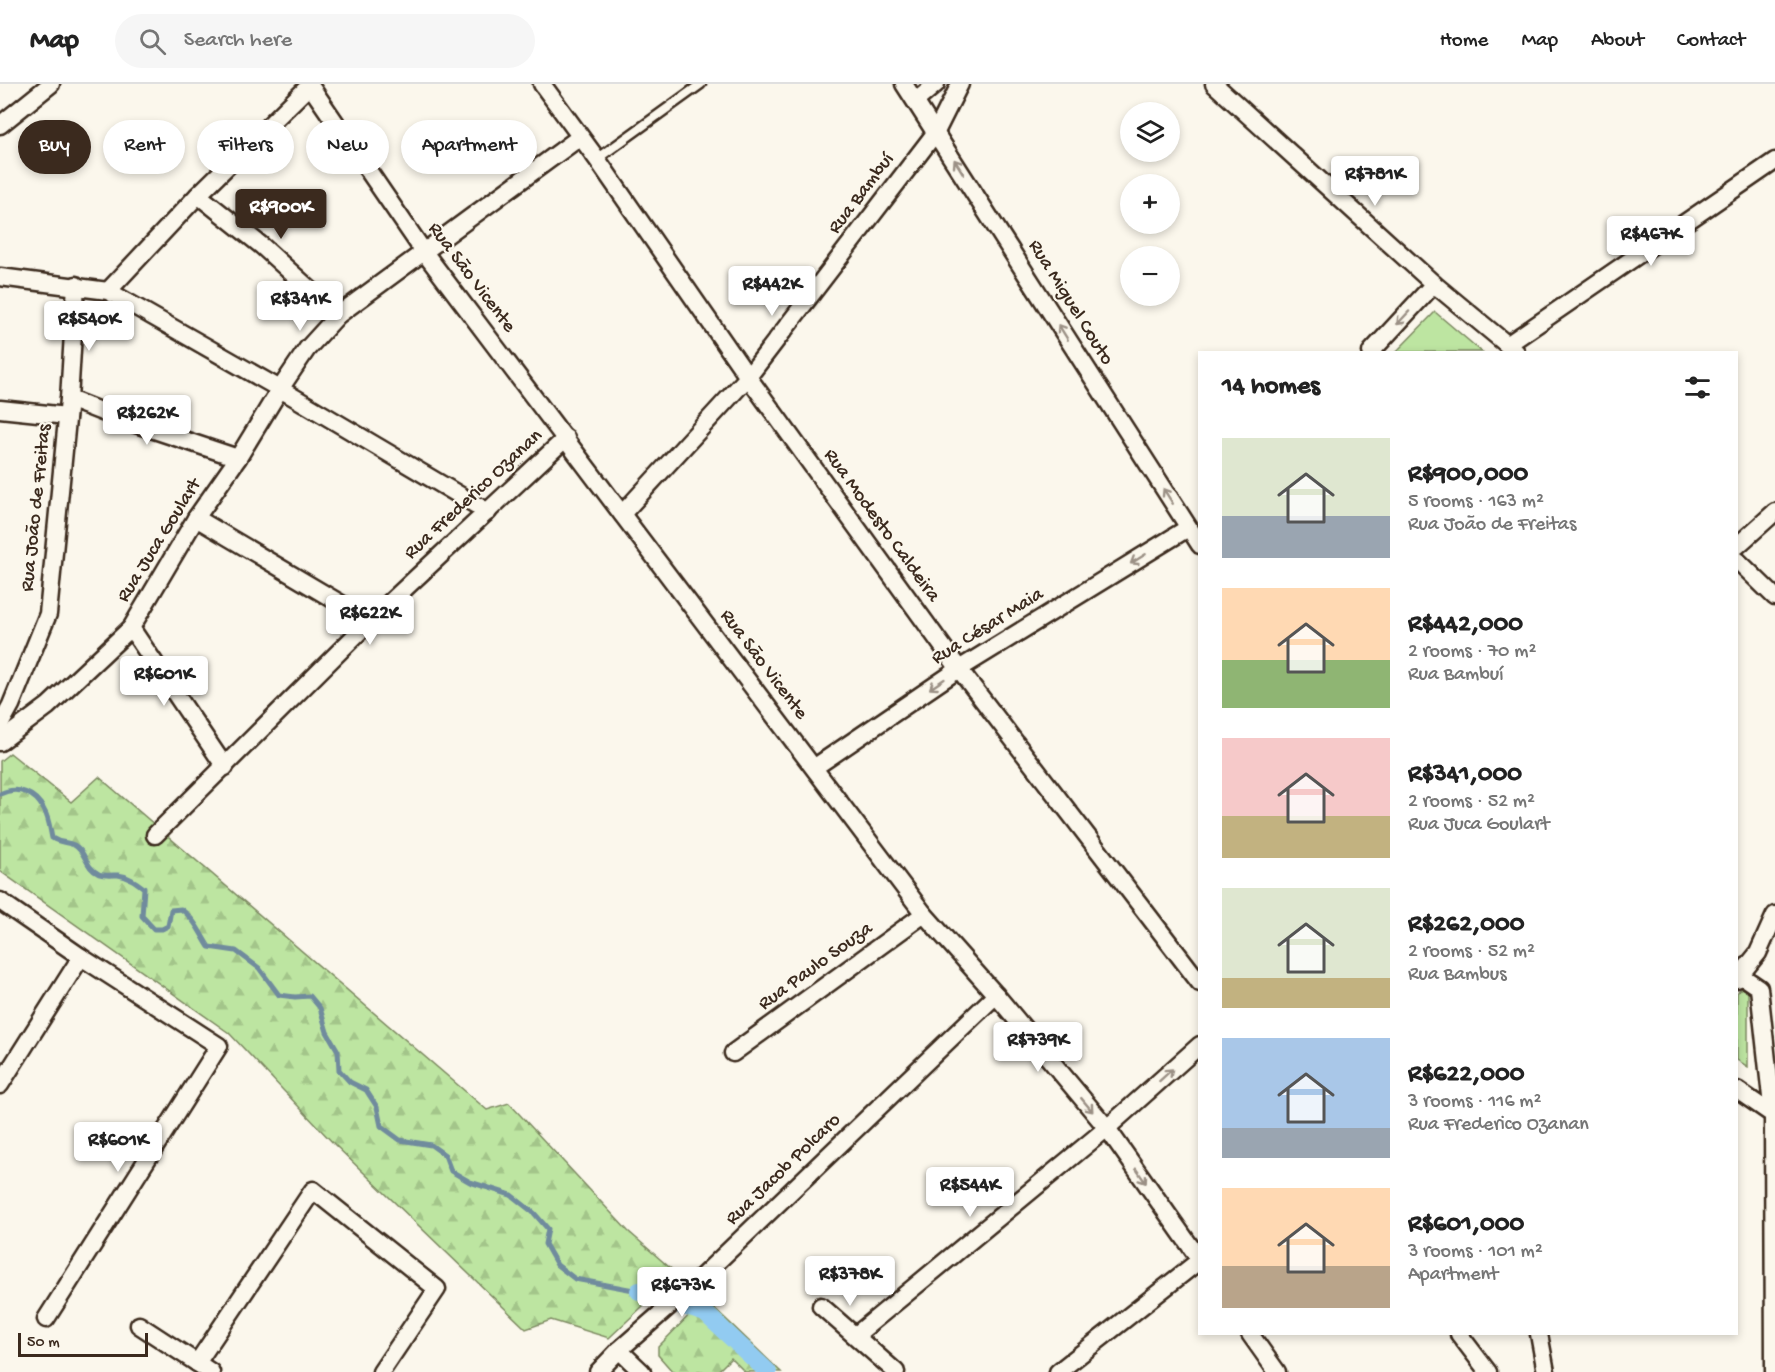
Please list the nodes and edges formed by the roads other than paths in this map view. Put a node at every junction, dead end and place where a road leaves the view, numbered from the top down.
1 (51, 84) edge
2 (542, 84) edge
3 (701, 84) edge
4 (904, 84) edge
5 (936, 84) edge
6 (960, 84) edge
7 (1214, 84) edge
8 (309, 85) edge
9 (916, 101) junction
10 (0, 125) edge
11 (936, 132) junction
12 (580, 137) junction
13 (597, 159) junction
14 (1775, 161) edge
15 (198, 195) junction
16 (424, 252) junction
17 (0, 277) edge
18 (1434, 284) junction
19 (76, 285) junction
20 (108, 291) junction
21 (338, 315) junction
22 (1511, 349) edge
23 (1372, 351) edge
24 (748, 377) junction
25 (280, 389) junction
26 (69, 399) junction
27 (0, 408) edge
28 (67, 416) junction
29 (566, 438) junction
30 (238, 458) junction
31 (488, 512) junction
32 (1775, 512) edge
33 (622, 514) junction
34 (196, 518) junction
35 (1196, 538) edge
36 (1738, 545) edge
37 (1738, 561) edge
38 (1775, 597) edge
39 (370, 621) junction
40 (131, 628) junction
41 (959, 669) junction
42 (0, 725) edge
43 (0, 742) edge
44 (225, 767) junction
45 (815, 768) junction
46 (155, 835) dead end
47 (0, 901) edge
48 (924, 914) junction
49 (1775, 915) edge
50 (1758, 952) junction
51 (81, 957) junction
52 (1738, 977) edge
53 (1198, 980) edge
54 (1759, 988) junction
55 (996, 995) junction
56 (1198, 1047) edge
57 (733, 1053) dead end
58 (0, 1085) edge
59 (1738, 1091) edge
60 (1774, 1116) edge
61 (1107, 1128) junction
62 (1198, 1257) edge
63 (1198, 1262) edge
64 (821, 1306) dead end
65 (46, 1319) dead end
66 (139, 1325) dead end
67 (856, 1335) junction
68 (1251, 1335) edge
69 (1460, 1335) edge
70 (1539, 1335) edge
71 (619, 1350) junction
72 (204, 1367) edge
73 (381, 1372) edge
74 (598, 1372) edge
75 (642, 1372) edge
76 (896, 1372) edge
77 (1058, 1372) edge
78 (1277, 1372) edge
79 (1488, 1372) edge
80 (1545, 1372) edge
81 (1774, 1372) edge

1 - 10 street
2 - 12 street, Rua Modesto Caldeira
3 - 13 lane
4 - 9 street, Rua Miguel Couto
5 - 9 street
6 - 11 street, Rua Bambuí
7 - 18 street
8 - 15 street
8 - 16 street, Rua São Vicente
9 - 11 street, Rua Miguel Couto
11 - 24 street, Rua Bambuí
35 -> 11 street, Rua Miguel Couto
12 - 13 street, Rua Modesto Caldeira
12 - 16 street, Rua Juca Goulart
13 - 24 street, Rua Modesto Caldeira
14 - 22 street
15 - 20 street
15 - 21 street
16 - 21 street, Rua Juca Goulart
16 - 29 street, Rua São Vicente
17 - 19 street
18 - 22 street
18 -> 23 street
19 - 20 street
19 - 26 street, Rua João de Freitas
20 - 25 street
21 - 25 street, Rua Juca Goulart
24 - 33 street, Rua Bambuí
24 - 41 street, Rua Modesto Caldeira
25 - 30 street, Rua Juca Goulart
25 - 31 street
26 - 28 street, Rua João de Freitas
26 - 30 street
27 - 28 street
28 - 42 street, Rua João de Freitas
29 - 31 street, Rua Frederico Ozanan
29 - 33 street, Rua São Vicente
30 - 34 street, Rua Juca Goulart
31 - 39 street, Rua Frederico Ozanan
32 - 36 street
33 - 45 street, Rua São Vicente
34 - 39 street
34 - 40 street, Rua Juca Goulart
35 -> 41 street, Rua César Maia
37 - 38 street
39 - 44 street, Rua Frederico Ozanan
40 - 43 street, Rua Juca Goulart
40 - 44 street
41 -> 45 street, Rua César Maia
41 - 53 street, Rua Modesto Caldeira
44 - 46 street, Rua Frederico Ozanan
45 - 48 street, Rua São Vicente
47 - 51 street
48 - 55 street, Rua São Vicente
48 - 57 street, Rua Paulo Souza
49 - 50 street
50 - 52 street
50 - 54 street
51 - 58 street
51 - 65 street
52 - 54 street
54 - 60 street
55 -> 61 street, Rua São Vicente
55 - 71 street, Rua Jacob Polcaro
61 -> 56 street
59 - 60 street
60 - 81 street
61 -> 62 street, Rua São Vicente
61 - 67 street
63 - 77 street
64 - 67 street
66 - 72 street
67 - 76 street
68 - 78 street
69 - 79 street
70 - 80 street
71 - 74 street, Rua Jacob Polcaro
71 - 75 street
72 - 73 street

